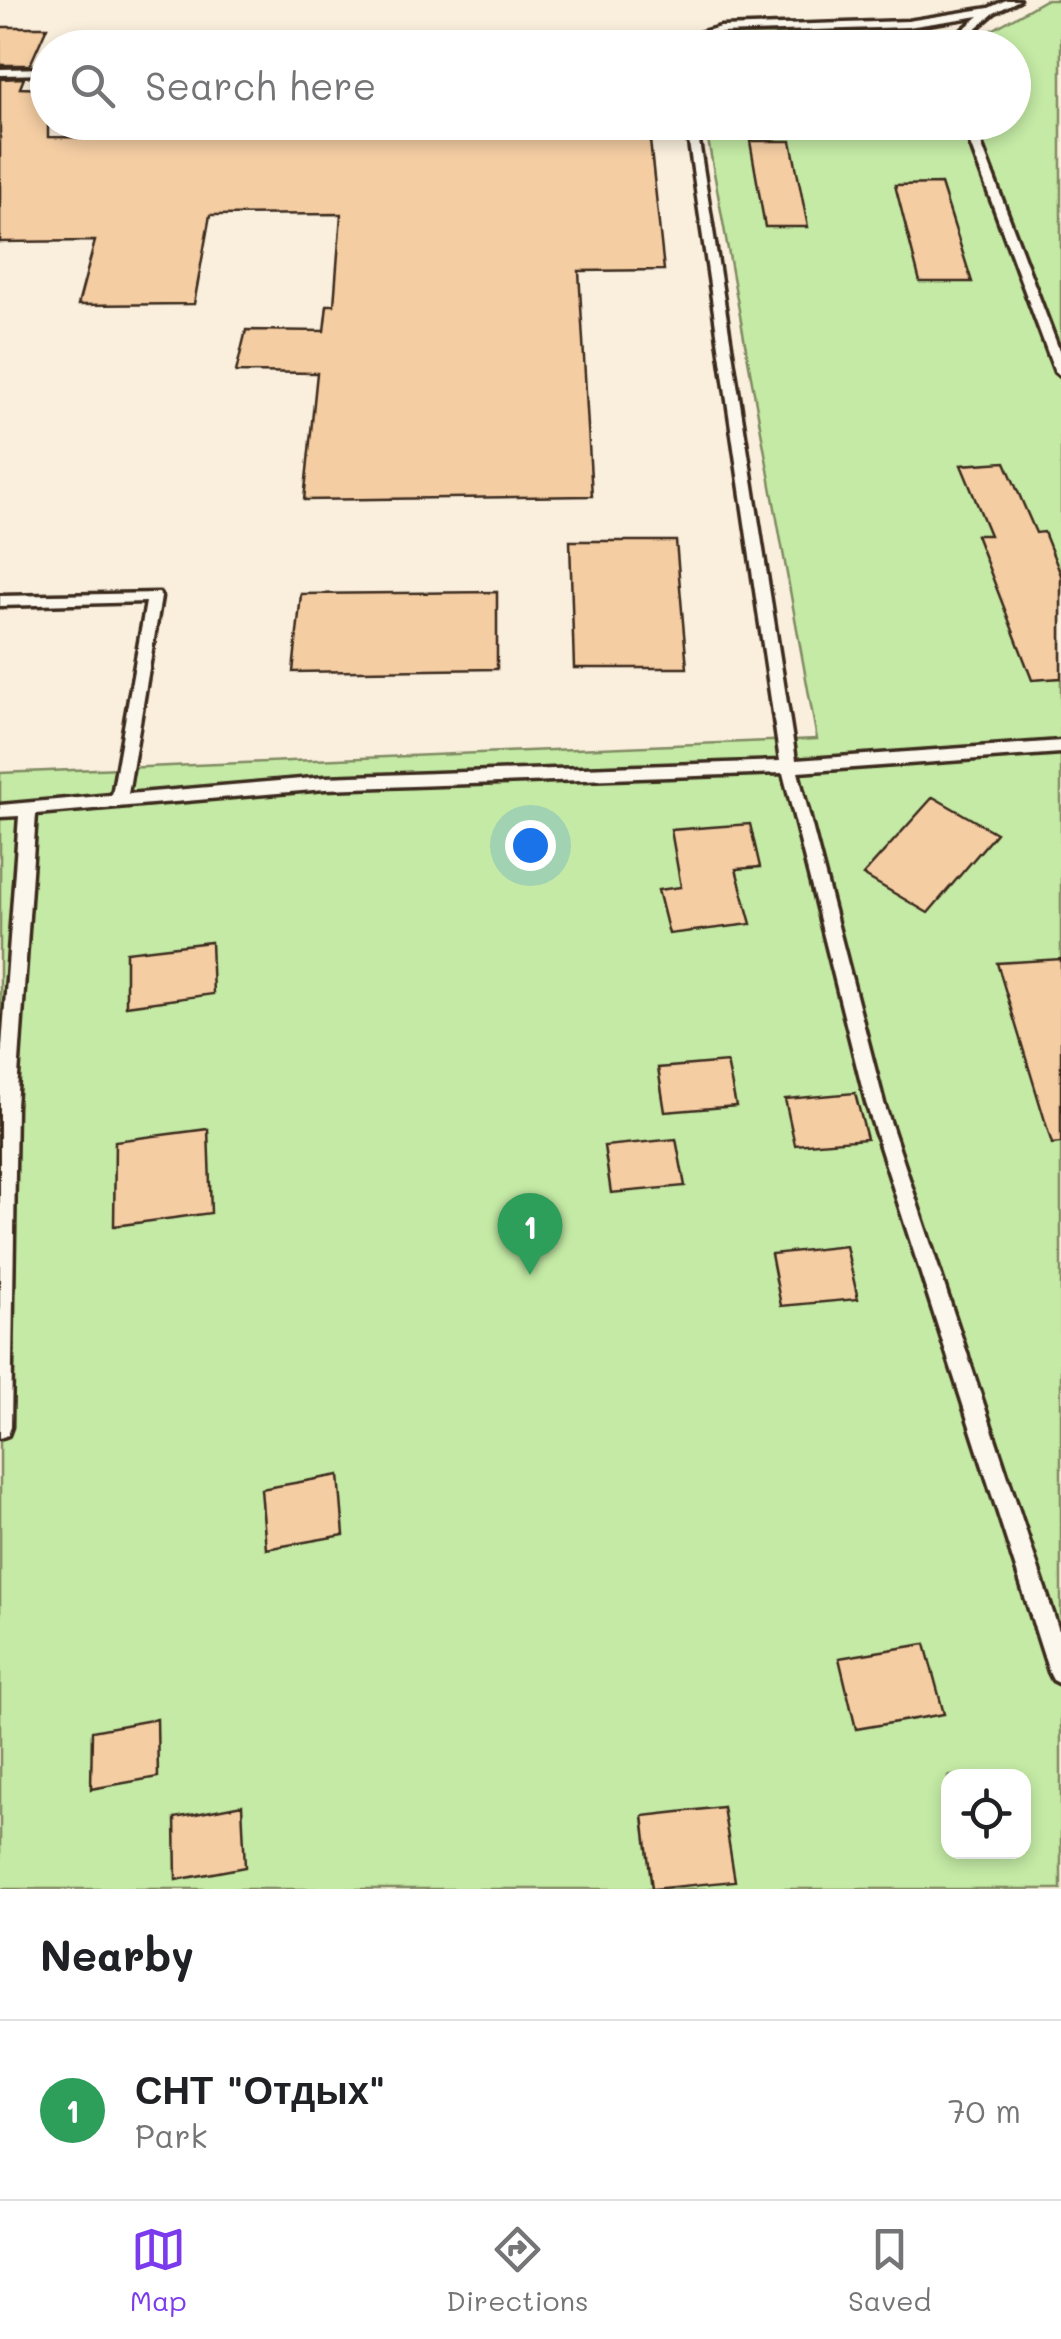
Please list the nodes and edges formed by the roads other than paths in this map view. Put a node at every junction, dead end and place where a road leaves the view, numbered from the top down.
1 (1014, 0) edge
2 (991, 11) junction
3 (720, 30) edge
4 (968, 30) edge
5 (0, 72) edge
6 (30, 72) edge
7 (693, 140) edge
8 (974, 140) edge
9 (1061, 372) edge
10 (0, 601) edge
11 (1061, 747) edge
12 (789, 767) junction
13 (119, 799) junction
14 (0, 811) edge
15 (28, 811) junction
16 (0, 1427) edge
17 (1061, 1672) edge

1 - 2 lane
2 - 3 lane
2 - 4 lane
5 - 6 lane
7 - 12 lane
8 - 9 lane
10 - 13 lane
11 - 12 lane
12 - 13 lane
12 - 17 lane
13 - 15 lane
14 - 15 lane
15 - 16 lane

